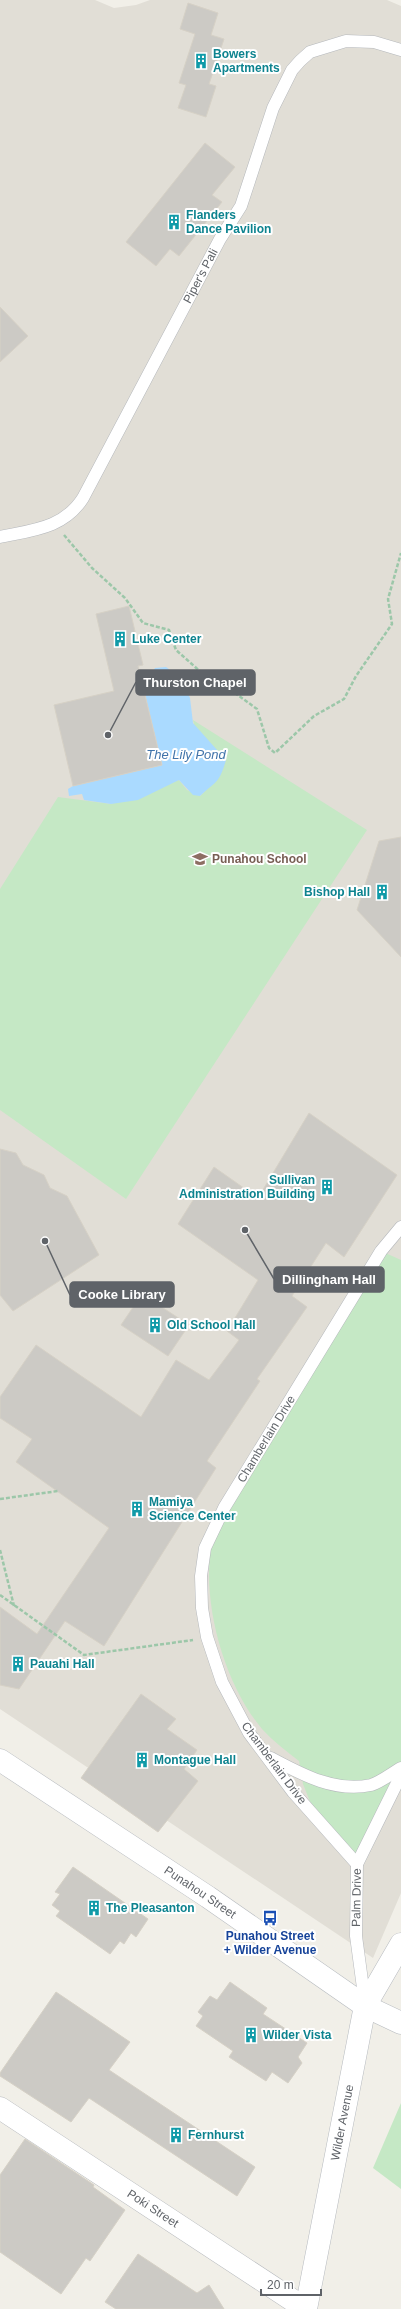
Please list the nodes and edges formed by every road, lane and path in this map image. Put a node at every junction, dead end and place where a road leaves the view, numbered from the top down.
1 (401, 50) edge
2 (54, 524) junction
3 (0, 538) edge
4 (401, 553) edge
5 (401, 1228) edge
6 (58, 1491) dead end
7 (0, 1499) edge
8 (0, 1550) edge
9 (0, 1595) edge
10 (14, 1606) junction
11 (207, 1638) junction
12 (267, 1756) junction
13 (0, 1760) edge
14 (401, 1768) edge
15 (401, 1775) edge
16 (357, 1864) junction
17 (401, 1944) edge
18 (366, 2006) junction
19 (401, 2023) edge
20 (0, 2108) edge
21 (306, 2309) edge

1 - 2 lane, Piper's Pali
2 - 3 lane, Piper's Pali
2 - 4 path
5 - 11 lane, Chamberlain Drive
6 - 7 path
8 - 10 path
9 - 10 path
10 - 11 path
11 - 12 lane, Chamberlain Drive
12 - 14 lane
12 - 16 lane, Chamberlain Drive
13 - 18 main road, Punahou Street
15 - 16 lane, Palm Drive
16 - 18 lane, Palm Drive
17 - 18 main road, Wilder Avenue
18 - 19 main road, Punahou Street
18 - 21 main road, Wilder Avenue
20 - 21 main road, Poki Street

